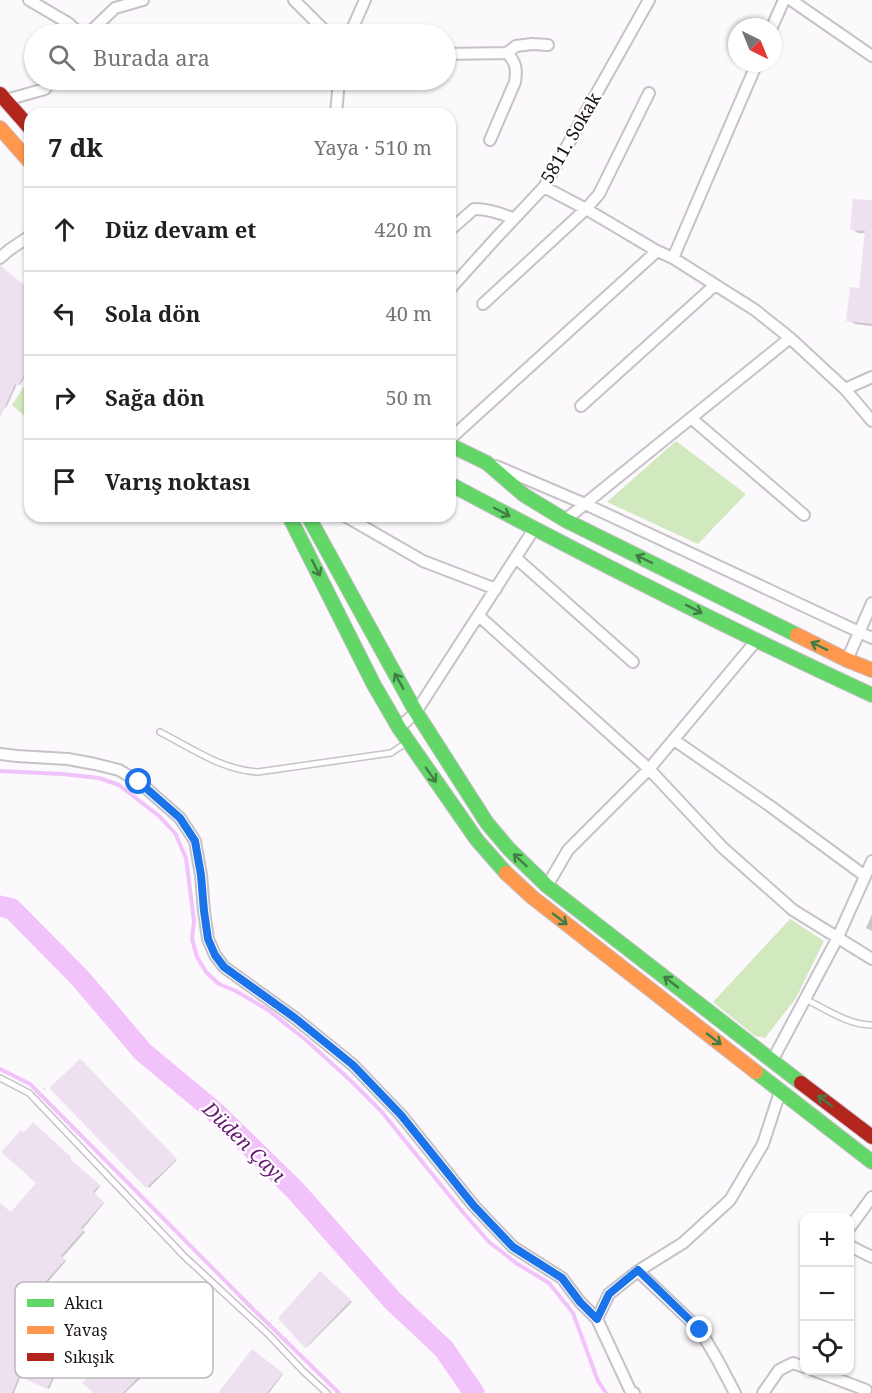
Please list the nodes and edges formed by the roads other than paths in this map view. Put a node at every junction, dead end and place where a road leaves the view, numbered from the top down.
1 (29, 0) edge
2 (143, 0) edge
3 (294, 0) edge
4 (365, 0) edge
5 (649, 0) edge
6 (784, 0) edge
7 (791, 0) edge
8 (776, 18) edge
9 (69, 24) edge
10 (98, 24) edge
11 (318, 24) edge
12 (355, 24) edge
13 (548, 45) dead end
14 (507, 53) junction
15 (456, 54) edge
16 (872, 56) edge
17 (753, 72) edge
18 (40, 90) edge
19 (338, 90) edge
20 (649, 93) dead end
21 (3, 97) edge
22 (337, 108) edge
23 (24, 121) edge
24 (0, 128) edge
25 (490, 140) dead end
26 (24, 155) edge
27 (544, 188) junction
28 (586, 209) junction
29 (514, 219) junction
30 (456, 224) edge
31 (24, 240) edge
32 (657, 251) junction
33 (0, 258) edge
34 (673, 258) junction
35 (456, 282) edge
36 (715, 285) junction
37 (483, 304) dead end
38 (790, 338) junction
39 (872, 377) edge
40 (845, 389) junction
41 (581, 406) dead end
42 (691, 418) junction
43 (872, 421) edge
44 (456, 434) edge
45 (456, 448) edge
46 (487, 463) junction
47 (456, 487) edge
48 (585, 504) junction
49 (804, 515) dead end
50 (565, 520) junction
51 (292, 522) edge
52 (311, 522) edge
53 (355, 522) edge
54 (534, 529) junction
55 (516, 558) junction
56 (496, 589) junction
57 (872, 603) edge
58 (479, 616) junction
59 (860, 632) junction
60 (872, 638) edge
61 (756, 640) junction
62 (847, 660) junction
63 (633, 662) dead end
64 (872, 670) edge
65 (872, 694) edge
66 (416, 712) junction
67 (399, 728) junction
68 (160, 732) dead end
69 (674, 740) junction
70 (408, 742) junction
71 (0, 754) edge
72 (649, 770) junction
73 (872, 861) edge
74 (865, 876) junction
75 (547, 886) junction
76 (837, 939) junction
77 (872, 959) edge
78 (805, 999) junction
79 (872, 1025) edge
80 (772, 1061) junction
81 (0, 1078) edge
82 (780, 1092) junction
83 (870, 1134) edge
84 (872, 1162) edge
85 (872, 1197) edge
86 (854, 1220) edge
87 (854, 1248) edge
88 (872, 1257) edge
89 (638, 1270) junction
90 (212, 1282) edge
91 (213, 1283) edge
92 (597, 1319) junction
93 (800, 1366) edge
94 (824, 1375) edge
95 (866, 1390) dead end
96 (327, 1393) edge
97 (634, 1393) edge
98 (735, 1393) edge
99 (763, 1393) edge

1 - 9 street
2 - 10 street
3 - 11 street
4 - 12 street
5 - 27 street, 5811. Sokak
6 - 8 street
7 - 16 street
13 - 14 street
14 - 15 street
14 - 25 street
17 - 34 street
18 - 21 street
19 - 22 street
20 - 28 street
21 - 23 main road
24 - 26 main road
27 - 28 street
27 - 29 street, 5811. Sokak
28 - 32 street
28 - 37 street
29 - 30 street
29 - 35 street, 5811. Sokak
31 - 33 street
32 - 34 street
32 - 44 street
34 - 36 street
36 - 38 street
36 - 41 street
38 - 40 street
38 - 42 street
39 - 40 street
40 - 43 street
42 - 48 street
42 - 49 street
45 - 46 main road
46 - 48 street
46 - 50 main road
47 -> 54 main road
48 - 50 street
48 - 59 street
62 -> 50 main road
51 -> 67 main road
66 -> 52 main road
53 - 56 street
54 - 55 street
54 -> 61 main road
55 - 56 street
55 - 63 street
56 - 58 street
57 - 59 street
58 - 66 street
58 - 72 street
59 - 60 street
59 - 62 street
61 - 65 main road
61 - 69 street
62 - 64 main road
66 - 67 street
75 -> 66 main road
67 - 70 main road
68 - 70 lane
69 - 72 street
69 - 74 street
70 -> 82 main road
71 - 92 street
72 - 75 street
72 - 76 street
73 - 74 street
74 - 76 street
80 -> 75 main road
76 - 77 street
76 - 78 street
78 - 79 lane
78 - 80 street
83 -> 80 main road
81 - 90 lane
82 - 84 main road
82 - 89 street
85 - 86 street
87 - 88 street
89 - 92 street
89 - 98 street
91 - 96 lane
92 - 97 street
93 - 99 street
94 - 95 street

